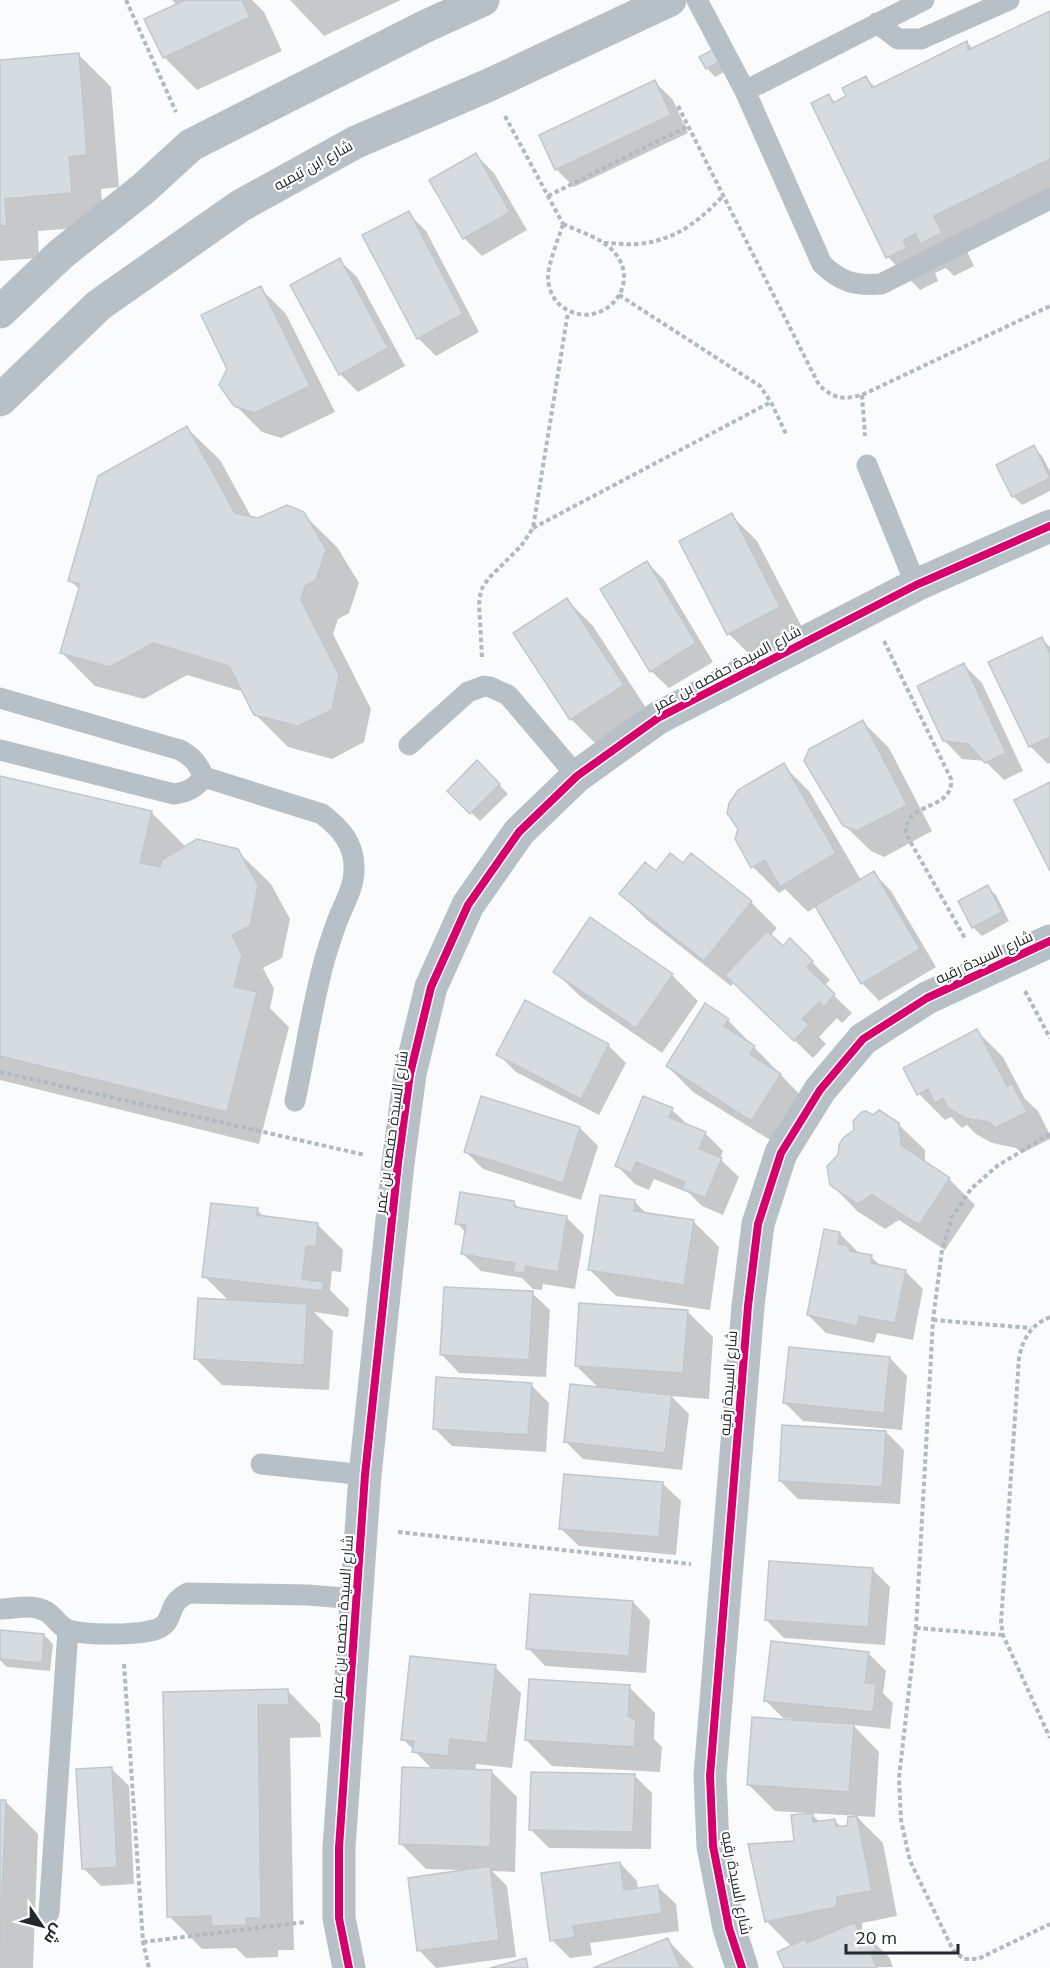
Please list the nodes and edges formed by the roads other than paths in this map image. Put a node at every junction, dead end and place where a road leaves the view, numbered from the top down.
1 (483, 0) edge
2 (670, 0) edge
3 (697, 0) edge
4 (924, 0) edge
5 (1009, 0) edge
6 (877, 23) junction
7 (745, 91) junction
8 (1050, 199) edge
9 (0, 312) edge
10 (0, 400) edge
11 (867, 465) road end
12 (1050, 526) edge
13 (916, 585) junction
14 (0, 698) edge
15 (409, 745) dead end
16 (0, 750) edge
17 (577, 776) junction
18 (204, 777) junction
19 (1050, 941) edge
20 (295, 1101) dead end
21 (261, 1464) dead end
22 (365, 1475) junction
23 (356, 1599) junction
24 (0, 1610) edge
25 (68, 1630) junction
26 (49, 1913) dead end
27 (349, 1968) edge
28 (742, 1968) edge

1 - 9 street
2 - 10 street, شارع ابن تيميه
3 - 7 lane
4 - 6 lane
5 - 6 lane
6 - 7 lane
7 - 8 lane
11 - 13 lane
12 - 13 street, شارع السيدة حفصه بن عمر
13 - 17 street, شارع السيدة حفصه بن عمر
14 - 18 lane
15 - 17 lane
16 - 18 lane
17 - 22 street, شارع السيدة حفصه بن عمر
18 - 20 lane
19 - 28 street, شارع السيدة رقيه
21 - 22 lane
22 - 23 street, شارع السيدة حفصه بن عمر
23 - 25 lane
23 - 27 street, شارع السيدة حفصه بن عمر
24 - 25 lane
25 - 26 lane

